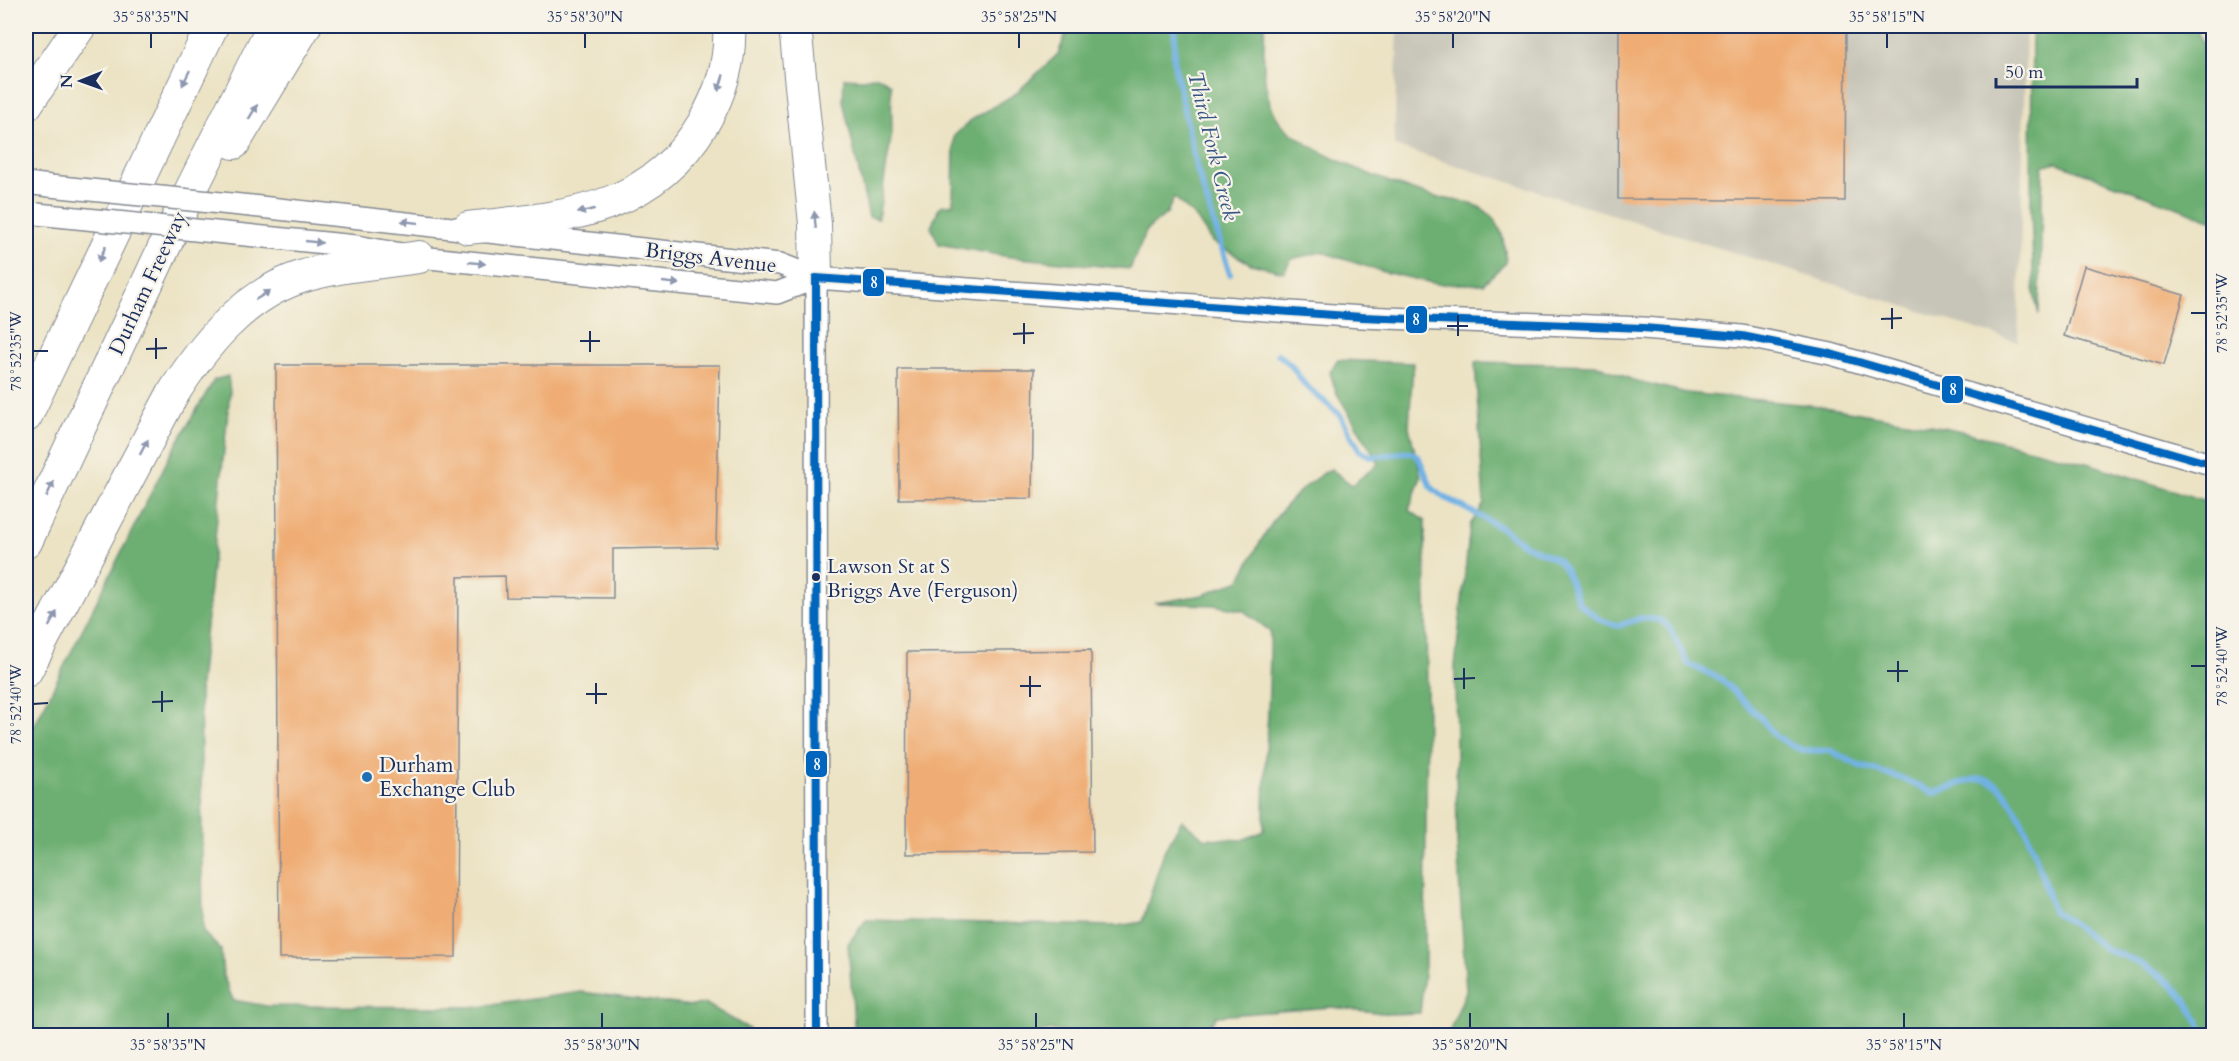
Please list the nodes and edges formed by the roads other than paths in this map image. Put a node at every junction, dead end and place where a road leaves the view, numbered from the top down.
1 (80, 26) edge
2 (212, 26) edge
3 (273, 26) edge
4 (305, 26) edge
5 (729, 26) edge
6 (795, 26) edge
7 (59, 56) junction
8 (26, 86) edge
9 (26, 105) edge
10 (26, 183) edge
11 (31, 213) edge
12 (468, 228) junction
13 (419, 257) junction
14 (816, 278) junction
15 (136, 306) junction
16 (26, 416) edge
17 (2214, 465) edge
18 (26, 542) edge
19 (26, 670) edge
20 (818, 1035) edge

1 - 7 highway
2 -> 16 highway
3 - 15 highway, Durham Freeway
15 -> 4 highway
5 -> 12 highway
14 -> 6 highway
7 - 8 highway
7 - 9 highway
12 -> 10 street, Briggs Avenue, bridge
11 -> 13 street, Briggs Avenue, bridge
12 - 14 street, Briggs Avenue
13 -> 14 street, Briggs Avenue
19 -> 13 highway
14 - 17 street
14 - 20 street
18 -> 15 highway, Durham Freeway

